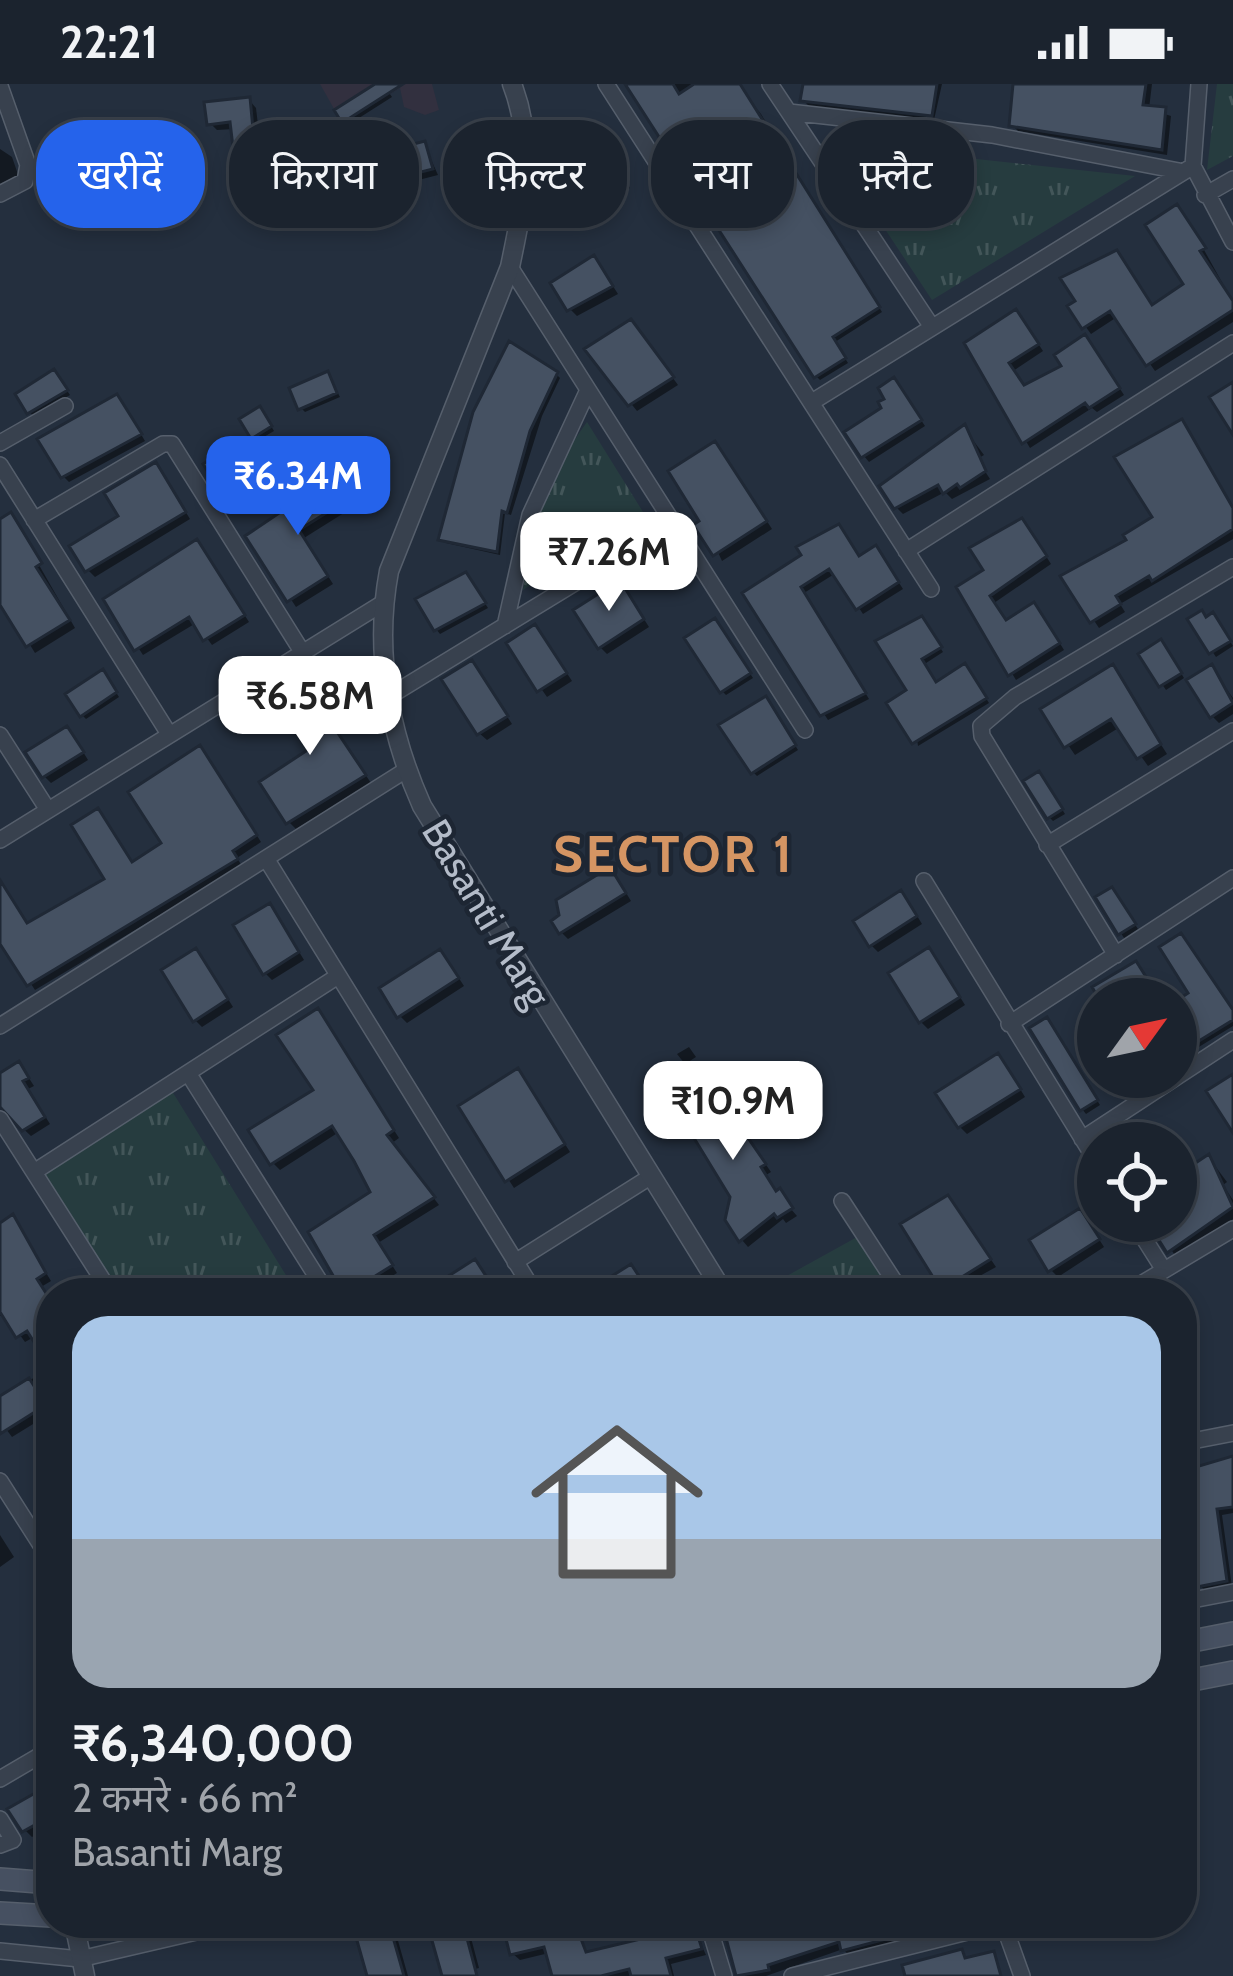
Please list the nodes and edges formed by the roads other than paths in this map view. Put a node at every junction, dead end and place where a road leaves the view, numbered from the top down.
1 (606, 84) edge
2 (770, 84) edge
3 (1199, 84) edge
4 (516, 86) edge
5 (0, 91) edge
6 (789, 112) junction
7 (1186, 168) junction
8 (1233, 179) edge
9 (0, 194) edge
10 (1204, 195) junction
11 (1233, 242) edge
12 (510, 267) junction
13 (932, 327) junction
14 (1233, 343) edge
15 (588, 390) junction
16 (812, 401) junction
17 (65, 406) dead end
18 (0, 443) edge
19 (0, 465) edge
20 (34, 520) junction
21 (673, 523) junction
22 (906, 551) junction
23 (1233, 567) edge
24 (931, 590) dead end
25 (383, 603) junction
26 (505, 626) junction
27 (301, 650) junction
28 (388, 697) junction
29 (805, 730) dead end
30 (1233, 730) edge
31 (169, 734) junction
32 (0, 735) edge
33 (406, 770) junction
34 (47, 810) junction
35 (0, 840) edge
36 (1047, 845) junction
37 (267, 860) junction
38 (1233, 878) edge
39 (924, 881) dead end
40 (1116, 955) junction
41 (338, 976) junction
42 (1009, 1024) junction
43 (0, 1026) edge
44 (1233, 1040) edge
45 (188, 1073) junction
46 (0, 1119) edge
47 (1108, 1122) edge
48 (1077, 1131) edge
49 (34, 1172) junction
50 (650, 1177) junction
51 (842, 1201) dead end
52 (1233, 1229) edge
53 (1146, 1242) edge
54 (515, 1262) junction
55 (1164, 1270) junction
56 (101, 1278) edge
57 (318, 1278) edge
58 (525, 1278) edge
59 (714, 1278) edge
60 (892, 1278) edge
61 (1151, 1278) edge
62 (1233, 1433) edge
63 (1197, 1440) edge
64 (0, 1481) edge
65 (36, 1537) edge
66 (1233, 1592) edge
67 (1197, 1600) edge
68 (1233, 1633) edge
69 (1197, 1640) edge
70 (1233, 1672) edge
71 (1197, 1679) edge
72 (36, 1758) edge
73 (0, 1779) edge
74 (0, 1819) edge
75 (0, 1845) edge
76 (0, 1879) edge
77 (36, 1881) edge
78 (0, 1913) edge
79 (36, 1915) edge
80 (183, 1938) edge
81 (713, 1938) edge
82 (943, 1938) edge
83 (1008, 1938) edge
84 (0, 1952) edge
85 (82, 1967) edge
86 (724, 1976) edge
87 (792, 1976) edge
88 (1022, 1976) edge

1 - 16 street
2 - 6 street
3 - 7 street
4 - 12 street, Basanti Marg
5 - 9 street
6 - 7 street
6 - 13 street
7 - 10 street
7 - 13 street
8 - 10 street
10 - 11 street
12 - 15 street
12 - 25 street, Basanti Marg
13 - 16 street
14 - 22 street
15 - 21 street
15 - 26 street
16 - 22 street
17 - 18 street
19 - 20 street
20 - 27 street
20 - 31 street
21 - 26 street
21 - 29 street
22 - 24 street
23 - 36 street
25 - 27 street
25 - 28 street, Basanti Marg
26 - 28 street
27 - 31 street
28 - 33 street, Basanti Marg
30 - 36 street
31 - 34 street
32 - 34 street
33 - 37 street
33 - 50 street, Basanti Marg
34 - 35 street
36 - 40 street
37 - 41 street
37 - 43 street
38 - 40 street
39 - 42 street
40 - 42 street
41 - 45 street
41 - 54 street
42 - 48 street
44 - 47 street
45 - 49 street
45 - 57 street
46 - 49 street
49 - 56 street
50 - 54 street
50 - 59 street, Basanti Marg
51 - 60 street
52 - 55 street
53 - 55 street
54 - 58 street
55 - 61 street
62 - 63 street
64 - 65 street
66 - 67 street
68 - 69 main road
70 - 71 main road
72 - 73 street
74 - 75 street
76 - 77 main road
78 - 79 main road
80 - 85 street
81 - 86 street
82 - 87 street
83 - 88 street
84 - 85 street

